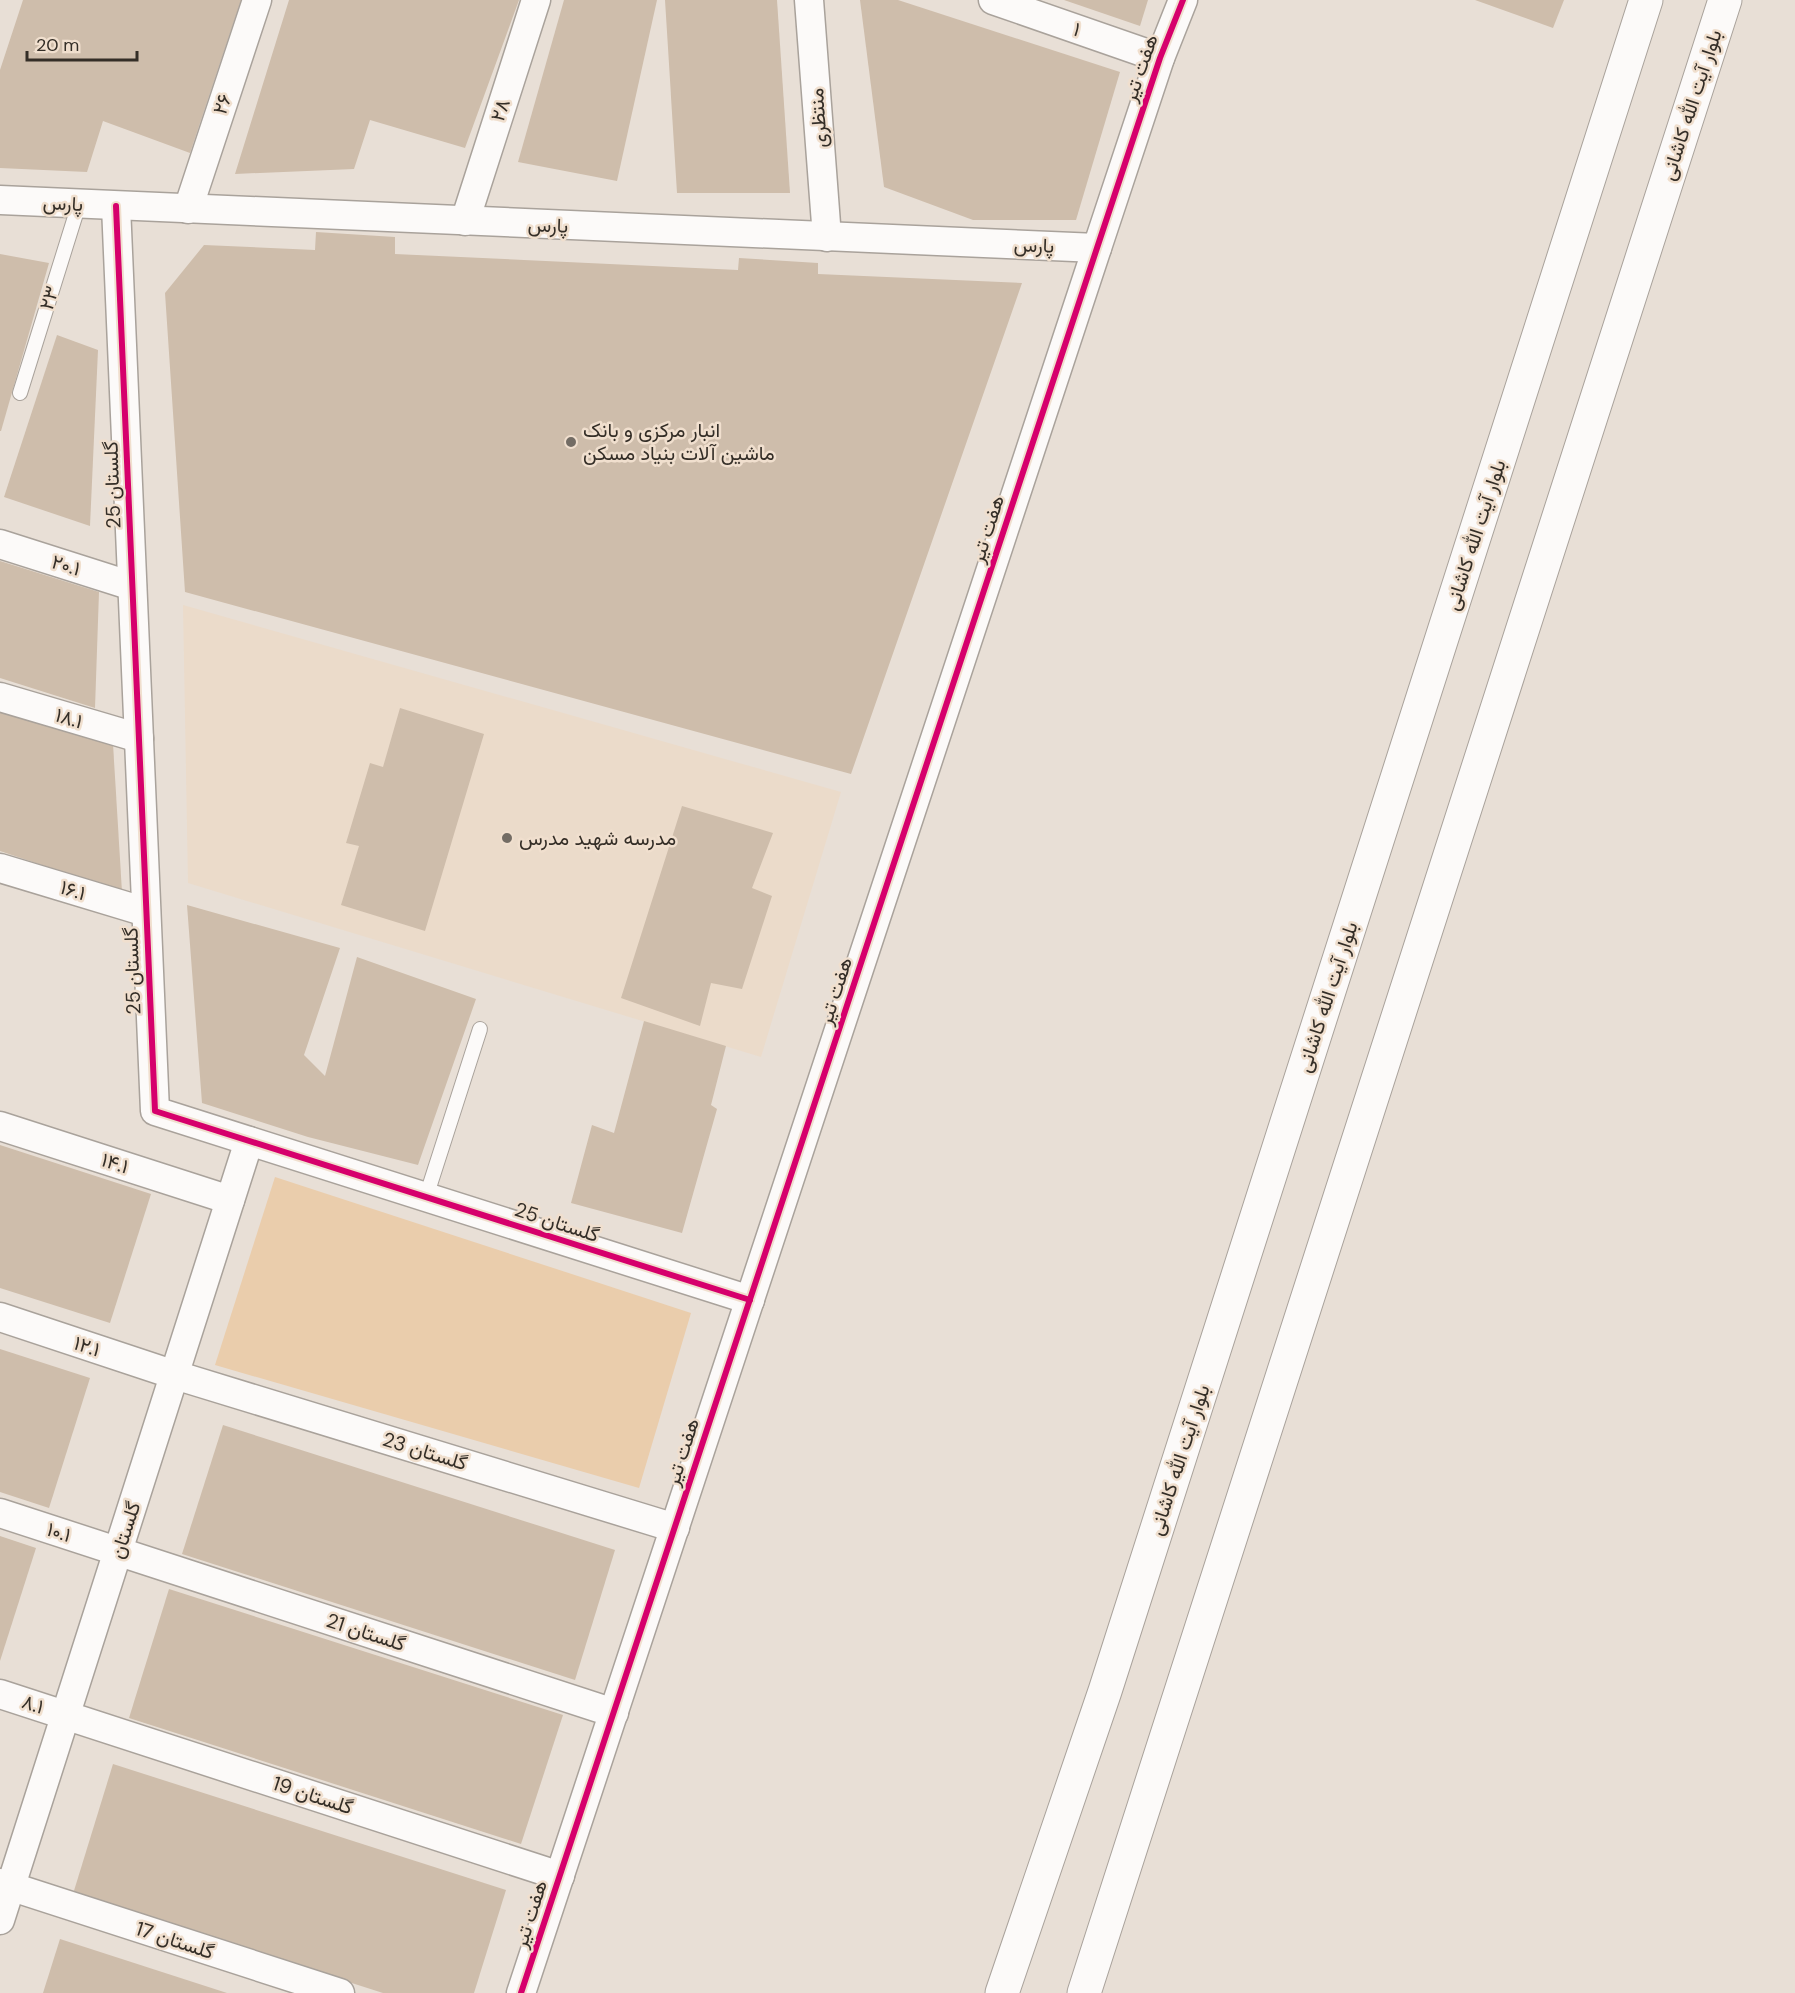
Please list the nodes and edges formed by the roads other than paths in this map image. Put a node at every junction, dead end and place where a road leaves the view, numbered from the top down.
1 (257, 0) edge
2 (536, 0) edge
3 (809, 0) edge
4 (993, 0) edge
5 (1183, 0) edge
6 (1646, 0) edge
7 (1725, 0) edge
8 (1161, 58) junction
9 (0, 200) edge
10 (79, 204) junction
11 (116, 206) junction
12 (188, 209) junction
13 (465, 221) junction
14 (826, 237) junction
15 (1097, 248) junction
16 (20, 393) dead end
17 (0, 544) edge
18 (132, 586) junction
19 (0, 697) edge
20 (139, 738) junction
21 (0, 868) edge
22 (146, 912) junction
23 (480, 1029) dead end
24 (0, 1126) edge
25 (249, 1141) junction
26 (426, 1197) junction
27 (230, 1200) junction
28 (750, 1300) junction
29 (0, 1317) edge
30 (175, 1375) junction
31 (0, 1513) edge
32 (675, 1528) junction
33 (118, 1551) junction
34 (0, 1694) edge
35 (614, 1713) junction
36 (66, 1715) junction
37 (560, 1876) junction
38 (5, 1884) edge
39 (0, 1920) edge
40 (340, 1993) edge
41 (521, 1993) edge
42 (1002, 1993) edge
43 (1084, 1993) edge

1 - 12 street, ۲۶
2 - 13 street, ۲۸
3 - 14 street, منتظری
4 - 8 street, ۱
5 - 8 street, هفت تیر
6 - 42 main road, بلوار آیت الله کاشانی
7 - 43 main road, بلوار آیت الله کاشانی
8 - 15 street, هفت تیر
9 - 10 street, پارس
10 - 11 street, پارس
10 - 16 lane, ۲۳
11 - 12 street, پارس
11 - 18 street, گلستان 25
12 - 13 street, پارس
13 - 14 street, پارس
14 - 15 street, پارس
15 - 28 street, هفت تیر
17 - 18 street, ۲۰.۱
18 - 20 street, گلستان 25
19 - 20 street, ۱۸.۱
20 - 22 street, گلستان 25
21 - 22 street, ۱۶.۱
22 - 25 street, گلستان 25
23 - 26 lane
24 - 27 street, ۱۴.۱
25 - 26 street, گلستان 25
25 - 27 street, گلستان
26 - 28 street, گلستان 25
27 - 30 street, گلستان
28 - 32 street, هفت تیر
29 - 30 street, ۱۲.۱
30 - 32 street, گلستان 23
30 - 33 street, گلستان
31 - 33 street, ۱۰.۱
32 - 35 street, هفت تیر
33 - 35 street, گلستان 21
33 - 36 street, گلستان
34 - 36 street, ۸.۱
35 - 37 street, هفت تیر
36 - 37 street, گلستان 19
36 - 38 street, گلستان
37 - 41 street, هفت تیر
38 - 39 street, گلستان
38 - 40 street, گلستان 17

